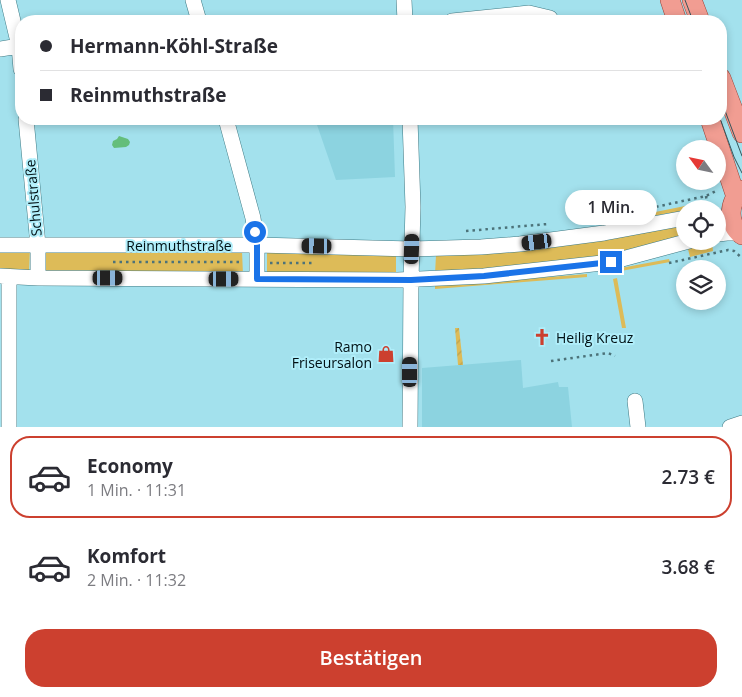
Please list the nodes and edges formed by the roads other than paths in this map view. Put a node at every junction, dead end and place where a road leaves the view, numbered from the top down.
1 (8, 0) edge
2 (193, 0) edge
3 (404, 0) edge
4 (670, 0) edge
5 (692, 0) edge
6 (197, 15) edge
7 (405, 15) edge
8 (510, 15) edge
9 (537, 15) edge
10 (676, 15) edge
11 (698, 15) edge
12 (15, 29) edge
13 (15, 47) edge
14 (0, 49) edge
15 (727, 94) edge
16 (27, 125) edge
17 (228, 125) edge
18 (410, 125) edge
19 (711, 125) edge
20 (742, 133) edge
21 (729, 199) edge
22 (676, 220) edge
23 (726, 234) edge
24 (740, 234) edge
25 (676, 244) edge
26 (0, 245) edge
27 (38, 245) junction
28 (257, 245) junction
29 (412, 249) junction
30 (5, 277) edge
31 (38, 278) junction
32 (257, 279) junction
33 (411, 280) junction
34 (635, 401) dead end
35 (742, 423) edge
36 (9, 427) edge
37 (410, 427) edge
38 (638, 427) edge
39 (730, 427) edge

1 - 12 street
2 - 6 street
3 - 7 street
4 - 10 main road
5 - 11 main road
8 - 9 street
13 - 14 street
15 - 20 main road
16 - 27 street, Schulstraße
17 - 28 street
18 - 29 street
19 - 21 main road
21 - 24 main road
22 - 29 street, Reinmuthstraße
23 - 24 street
25 - 33 street
26 - 27 street, Reinmuthstraße
27 - 28 street, Reinmuthstraße
27 - 31 street, Schulstraße
28 - 29 street, Reinmuthstraße
28 - 32 street
29 - 33 street
30 - 31 street
30 - 36 street
31 - 32 street
32 - 33 street
33 - 37 street
34 - 38 street
35 - 39 street

